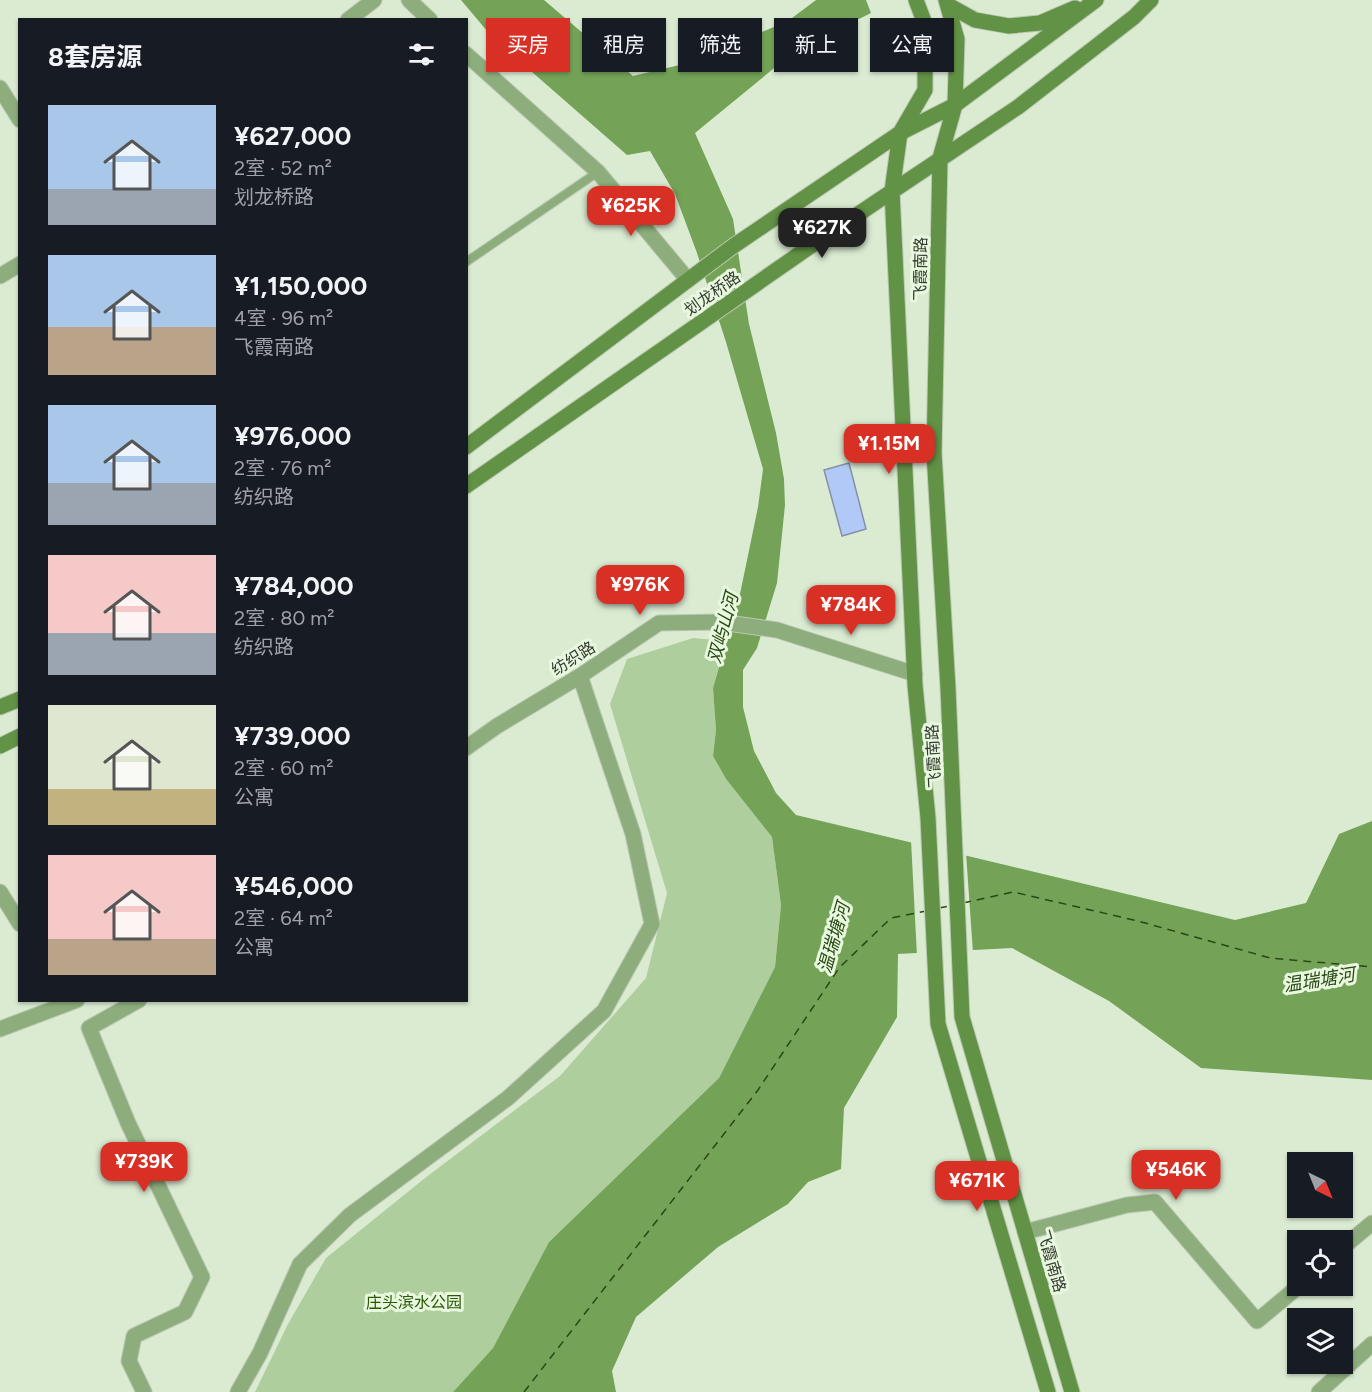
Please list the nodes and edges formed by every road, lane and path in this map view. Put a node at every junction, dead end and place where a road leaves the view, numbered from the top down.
1 (374, 0) edge
2 (409, 0) edge
3 (916, 0) edge
4 (1095, 0) edge
5 (1151, 0) edge
6 (947, 2) edge
7 (351, 18) edge
8 (428, 18) edge
9 (468, 56) edge
10 (0, 88) edge
11 (954, 105) junction
12 (18, 117) edge
13 (900, 133) junction
14 (940, 158) junction
15 (598, 172) junction
16 (892, 190) junction
17 (468, 261) edge
18 (18, 265) edge
19 (0, 276) edge
20 (688, 280) junction
21 (468, 445) edge
22 (468, 485) edge
23 (915, 674) junction
24 (580, 676) junction
25 (18, 700) edge
26 (0, 707) edge
27 (18, 736) edge
28 (0, 746) edge
29 (468, 747) edge
30 (0, 892) edge
31 (18, 921) edge
32 (70, 1002) edge
33 (135, 1002) edge
34 (0, 1029) edge
35 (1372, 1223) edge
36 (1025, 1232) junction
37 (1353, 1239) edge
38 (1287, 1296) edge
39 (1372, 1344) edge
40 (144, 1392) edge
41 (238, 1392) edge
42 (1047, 1392) edge
43 (1072, 1392) edge
44 (1319, 1392) edge

1 - 7 street
2 - 8 street
3 - 13 main road
4 - 6 main road
4 - 11 main road, 划龙桥路
5 - 14 main road, 划龙桥路
6 - 11 main road, 飞霞南路
9 - 15 street
10 - 12 street
11 - 13 main road, 划龙桥路
11 - 14 main road, 飞霞南路
13 - 16 main road, 飞霞南路
13 - 20 main road, 划龙桥路
14 - 16 main road, 划龙桥路
14 - 36 main road, 飞霞南路
15 - 17 lane
15 - 20 street
16 - 22 main road, 划龙桥路
16 - 23 main road, 飞霞南路
18 - 19 street
20 - 21 main road, 划龙桥路
23 - 24 street, 纺织路
23 - 42 main road, 飞霞南路
24 - 29 street, 纺织路
24 - 41 street
25 - 26 main road
27 - 28 main road
30 - 31 street
32 - 34 street
33 - 40 street
35 - 37 street
36 - 38 street
36 - 43 main road, 飞霞南路
39 - 44 street

